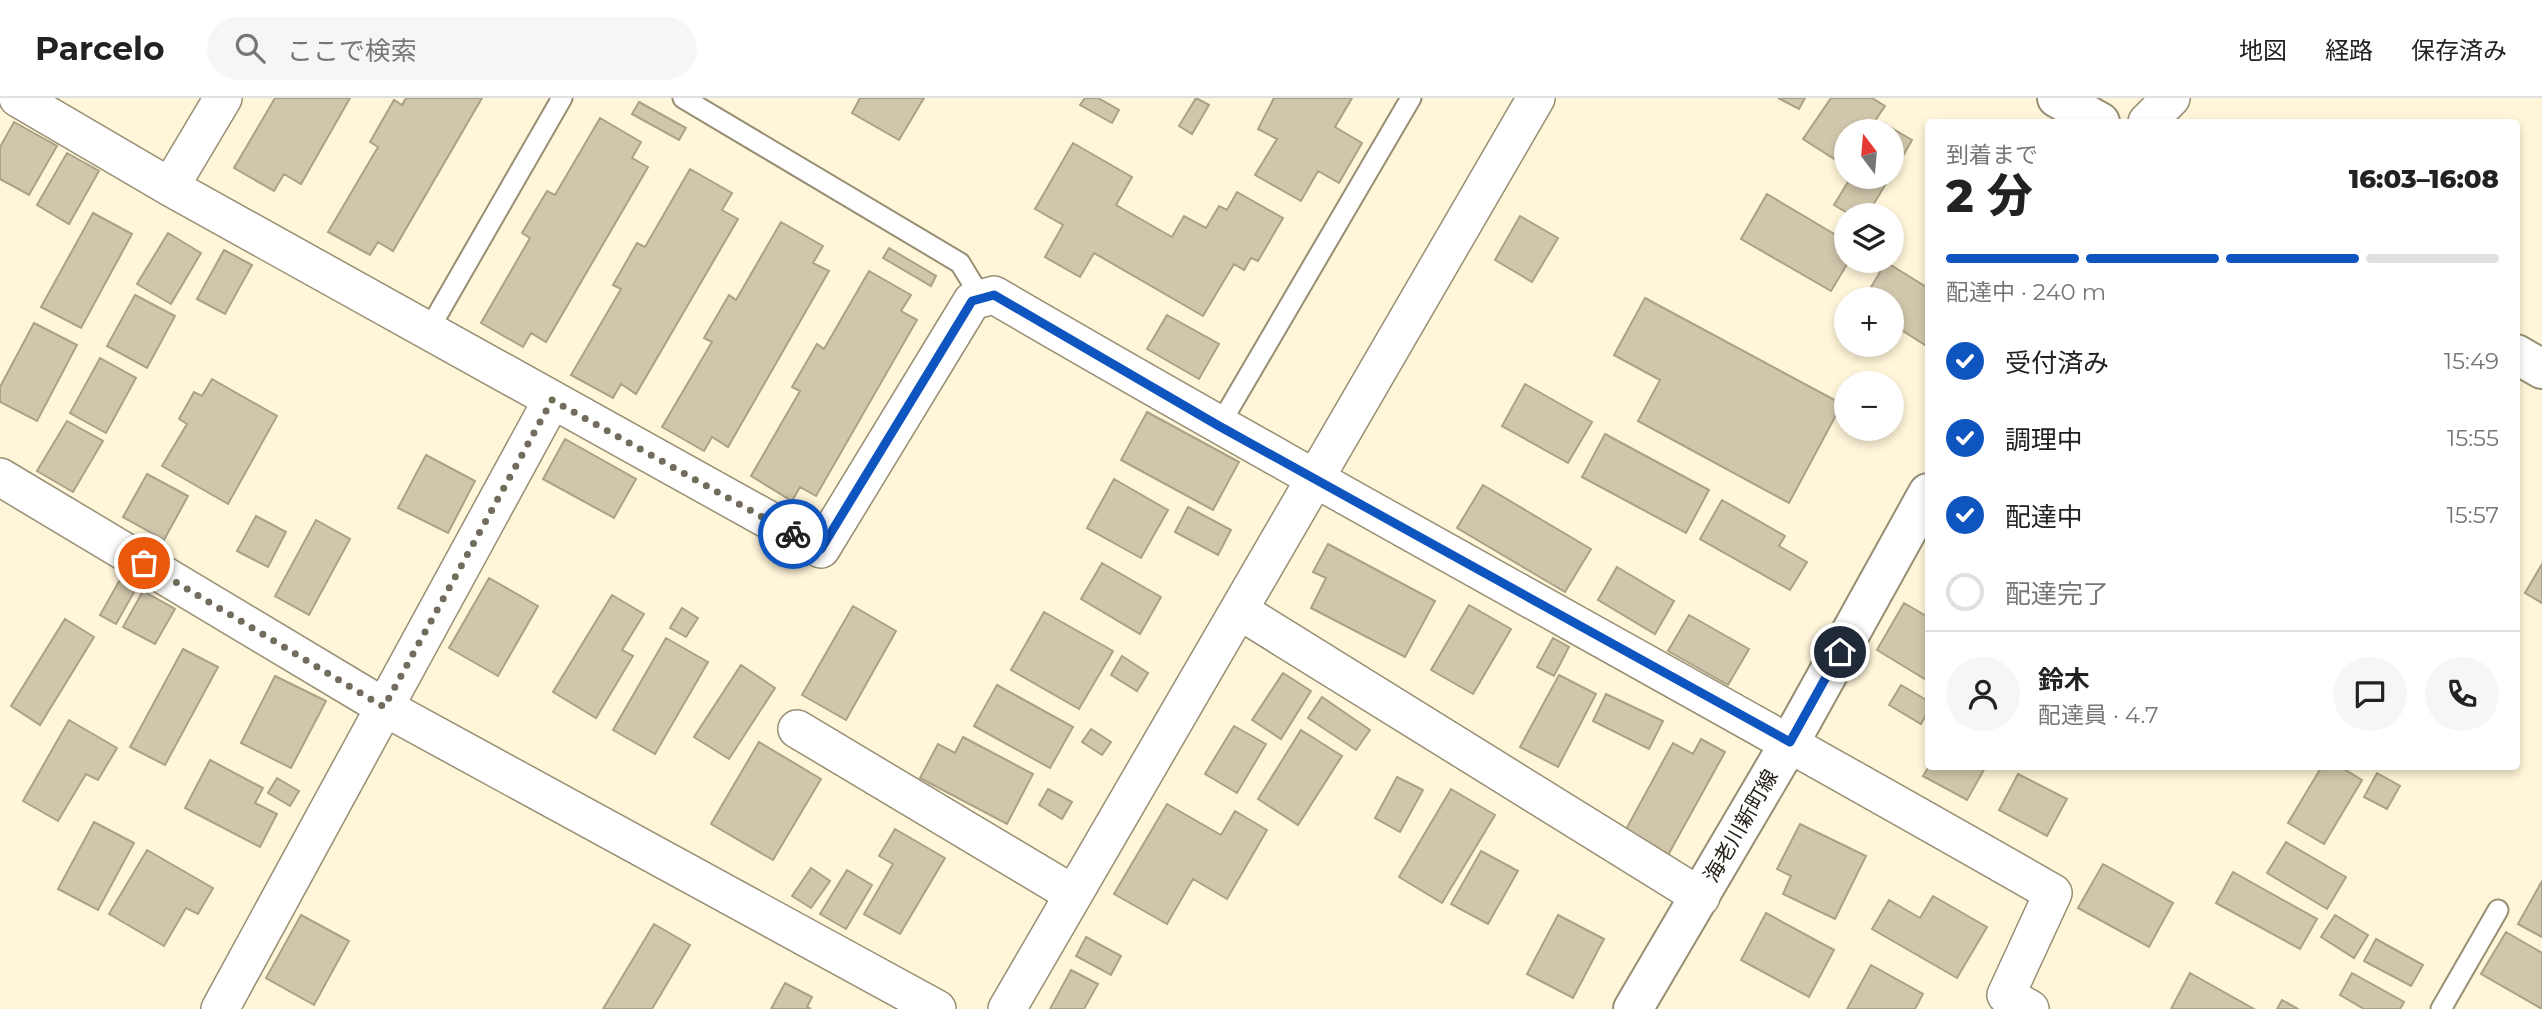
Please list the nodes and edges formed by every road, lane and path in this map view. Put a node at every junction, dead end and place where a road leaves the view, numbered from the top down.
1 (18, 98) edge
2 (223, 98) edge
3 (562, 98) edge
4 (683, 98) edge
5 (1411, 98) edge
6 (1536, 98) edge
7 (2057, 98) edge
8 (2171, 98) edge
9 (2095, 119) edge
10 (2150, 119) edge
11 (170, 187) junction
12 (982, 299) junction
13 (428, 331) junction
14 (2520, 357) edge
15 (2542, 369) edge
16 (552, 400) junction
17 (1219, 426) junction
18 (0, 477) edge
19 (1317, 478) junction
20 (1925, 498) edge
21 (1240, 611) junction
22 (384, 707) junction
23 (797, 729) dead end
24 (1790, 742) junction
25 (1073, 894) junction
26 (1701, 897) junction
27 (2498, 910) dead end
28 (220, 1009) edge
29 (937, 1009) edge
30 (1006, 1009) edge
31 (1633, 1009) edge
32 (2030, 1009) edge
33 (2441, 1009) edge

1 - 11 street
2 - 11 street
3 - 13 lane
4 - 12 lane
5 - 17 lane
6 - 19 street
7 - 9 main road
8 - 10 street
11 - 13 street
12 - 16 street
12 - 17 street
13 - 16 street
14 - 15 main road
16 - 22 street
17 - 19 street
18 - 22 street
19 - 21 street
19 - 24 street
20 - 24 main road, 海老川新町線
21 - 25 street
21 - 26 street
22 - 28 street
22 - 29 street
23 - 25 street
24 - 26 main road, 海老川新町線
24 - 32 street
25 - 30 street
26 - 31 main road, 海老川新町線
27 - 33 lane

